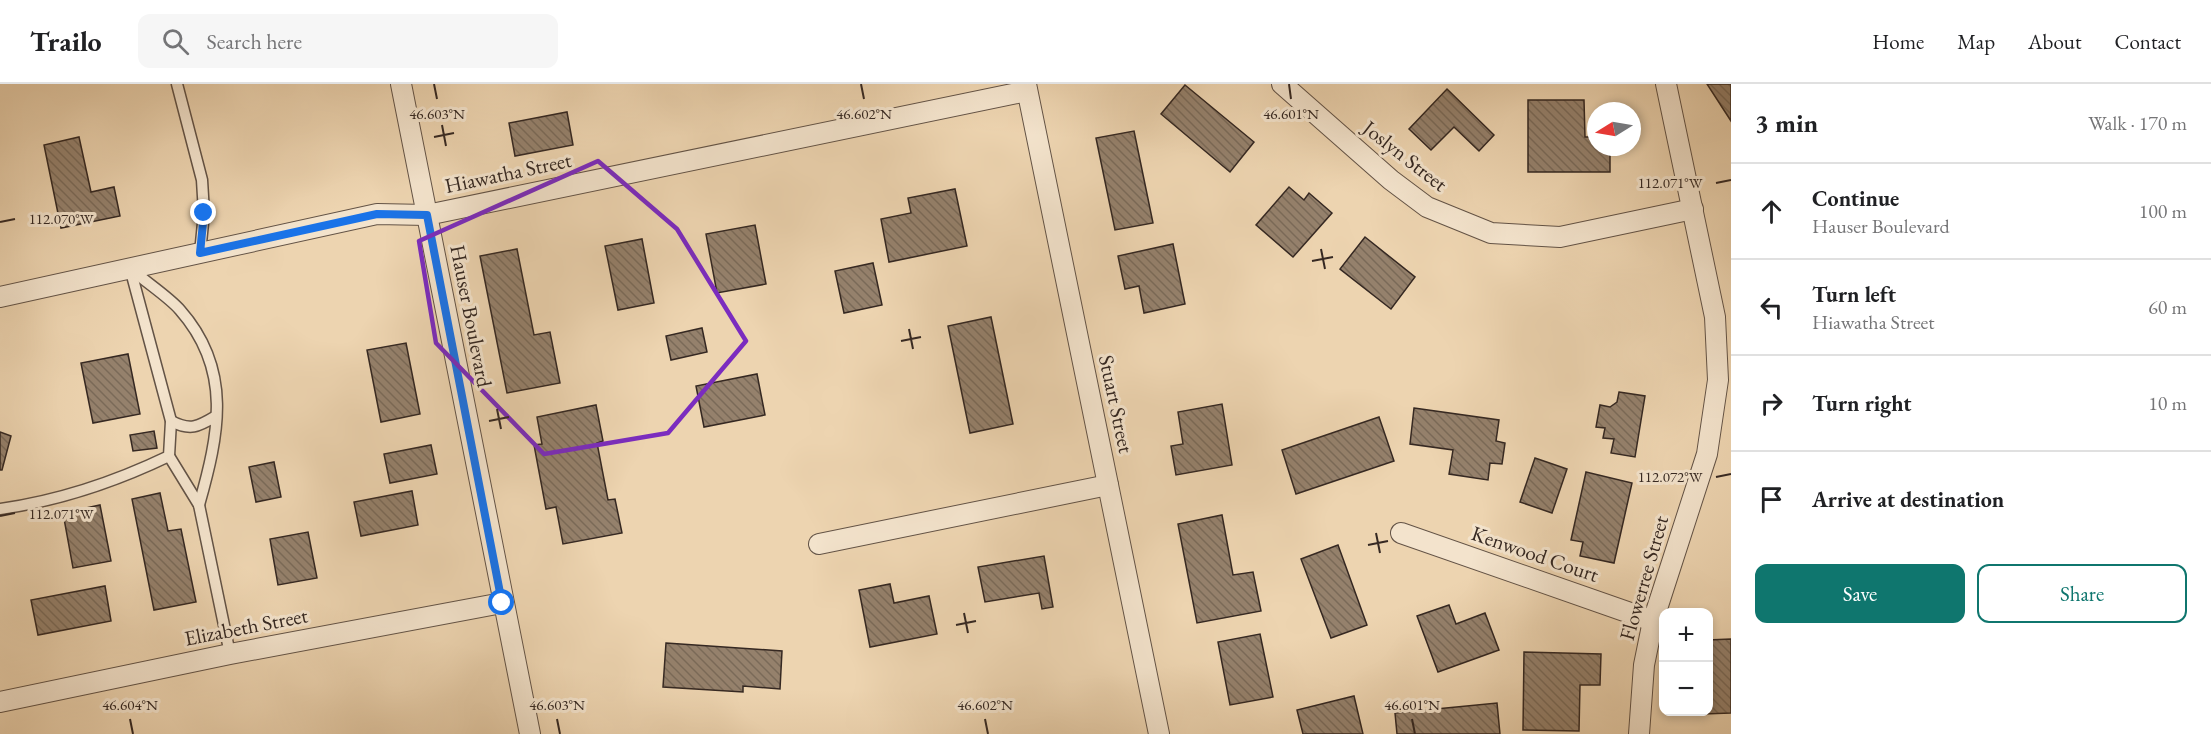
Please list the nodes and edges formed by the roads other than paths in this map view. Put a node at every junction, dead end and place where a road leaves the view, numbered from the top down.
1 (177, 84) edge
2 (401, 84) edge
3 (1282, 84) edge
4 (1666, 84) edge
5 (1027, 87) edge
6 (1693, 209) junction
7 (427, 215) junction
8 (200, 253) junction
9 (130, 268) junction
10 (0, 297) edge
11 (216, 416) junction
12 (171, 422) junction
13 (169, 456) junction
14 (1108, 485) junction
15 (199, 505) junction
16 (0, 509) edge
17 (1401, 533) dead end
18 (819, 544) dead end
19 (502, 603) junction
20 (1653, 621) junction
21 (230, 654) junction
22 (0, 702) edge
23 (530, 734) edge
24 (1160, 734) edge
25 (1639, 734) edge

1 - 8 lane
2 - 7 street, Hauser Boulevard
3 - 6 street, Joslyn Street
4 - 6 street, Flowerree Street
5 - 7 street, Hiawatha Street
5 - 14 street, Stuart Street
6 - 20 street, Flowerree Street
7 - 8 street, Hiawatha Street
7 - 19 street, Hauser Boulevard
8 - 9 street, Hiawatha Street
9 - 10 street, Hiawatha Street
9 - 11 lane
9 - 12 lane
11 - 12 lane
11 - 15 lane
12 - 13 lane
13 - 15 lane
13 - 16 lane
14 - 18 street
14 - 24 street, Stuart Street
15 - 21 lane
17 - 20 street, Kenwood Court
19 - 21 street, Elizabeth Street
19 - 23 street, Hauser Boulevard
20 - 25 street, Flowerree Street
21 - 22 street, Elizabeth Street

